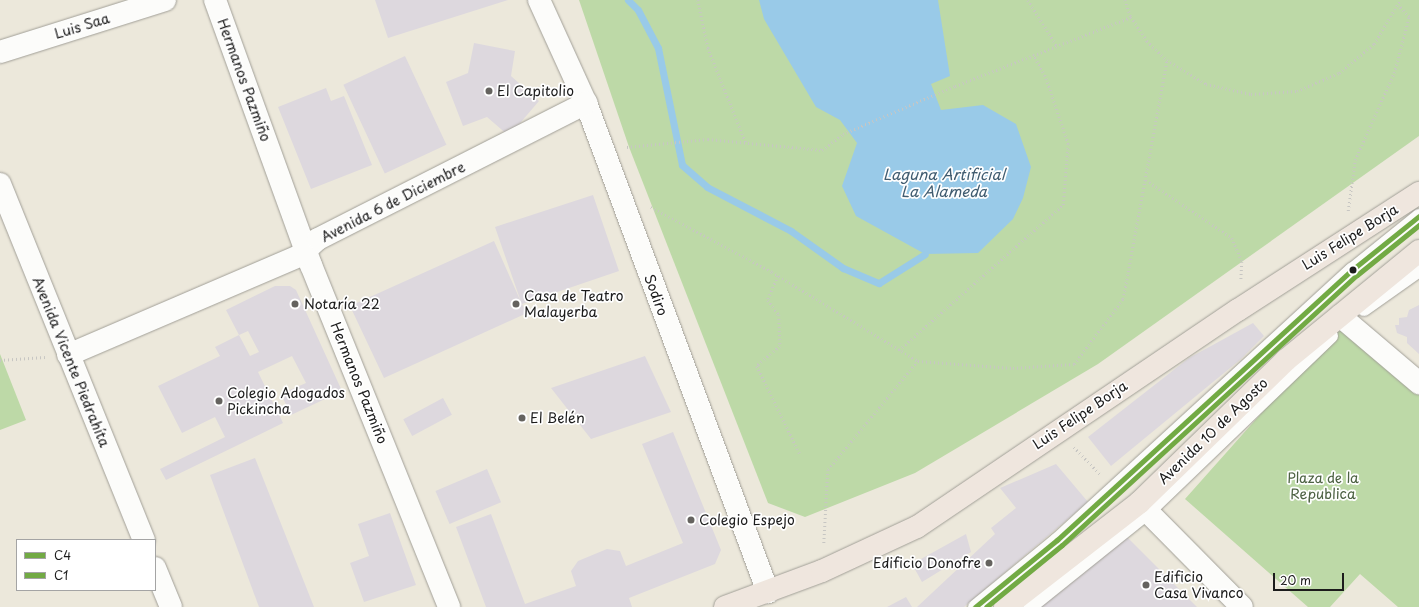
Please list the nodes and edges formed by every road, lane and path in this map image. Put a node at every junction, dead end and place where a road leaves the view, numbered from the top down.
1 (165, 0) edge
2 (215, 0) edge
3 (539, 0) edge
4 (698, 0) edge
5 (1028, 0) edge
6 (1125, 0) edge
7 (1400, 0) edge
8 (1398, 5) junction
9 (1131, 18) junction
10 (1057, 46) junction
11 (0, 52) edge
12 (1033, 55) junction
13 (1167, 60) junction
14 (586, 103) junction
15 (746, 143) junction
16 (631, 147) dead end
17 (1146, 180) junction
18 (0, 184) edge
19 (1419, 194) edge
20 (642, 203) dead end
21 (1348, 215) dead end
22 (1419, 216) edge
23 (306, 250) junction
24 (1419, 251) edge
25 (1419, 270) edge
26 (778, 276) junction
27 (1238, 310) junction
28 (1343, 319) junction
29 (899, 350) junction
30 (68, 355) junction
31 (0, 360) edge
32 (918, 361) junction
33 (1419, 383) edge
34 (1071, 444) dead end
35 (800, 454) dead end
36 (1104, 479) dead end
37 (1143, 508) junction
38 (144, 539) edge
39 (156, 570) edge
40 (822, 571) junction
41 (768, 592) junction
42 (447, 606) edge
43 (171, 607) edge
44 (726, 607) edge
45 (976, 607) edge
46 (1005, 607) edge
47 (1030, 607) edge
48 (1242, 607) edge

1 - 11 street, Luis Saa
2 - 23 street, Hermanos Pazmiño
3 - 14 street, Sodiro
4 - 15 path
5 - 10 path
6 - 9 path
7 - 8 path
8 - 13 path
8 - 21 path
9 - 10 path
9 - 13 path
10 - 12 path
12 - 15 path
12 - 29 path
13 - 17 path
14 - 23 street, Avenida 6 de Diciembre
14 - 41 street, Sodiro
15 - 16 path
17 - 27 path
17 - 32 path
18 - 30 street, Avenida Vicente Piedrahíta
19 - 27 main road, Luis Felipe Borja
20 - 26 path
22 - 45 lane
23 - 30 street, Avenida 6 de Diciembre
23 - 42 street, Hermanos Pazmiño
24 - 28 main road, Avenida 10 de Agosto
25 - 28 lane
26 - 29 path
26 - 35 path
27 - 40 main road, Luis Felipe Borja
28 - 33 street
28 - 37 main road, Avenida 10 de Agosto
29 - 32 path
30 - 31 path
30 - 38 street, Avenida Vicente Piedrahíta
32 - 40 path
34 - 36 path
37 - 46 main road, Avenida 10 de Agosto
37 - 47 lane
37 - 48 street
39 - 43 street
40 - 41 main road, Luis Felipe Borja
41 - 44 main road, Luis Felipe Borja

